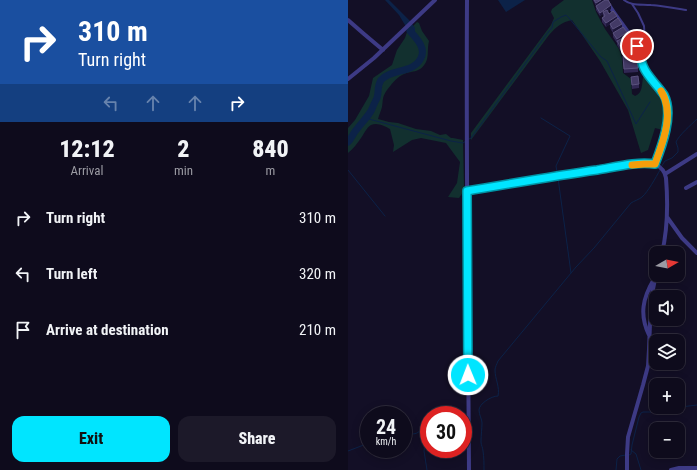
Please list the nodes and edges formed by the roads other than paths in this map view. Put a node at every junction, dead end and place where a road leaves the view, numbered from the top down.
1 (435, 0) edge
2 (467, 0) edge
3 (606, 0) edge
4 (624, 0) edge
5 (632, 4) junction
6 (686, 10) dead end
7 (348, 20) edge
8 (645, 41) dead end
9 (383, 50) junction
10 (348, 79) edge
11 (696, 156) edge
12 (655, 164) junction
13 (665, 174) junction
14 (697, 182) edge
15 (686, 188) dead end
16 (467, 191) junction
17 (667, 217) junction
18 (664, 246) edge
19 (697, 253) edge
20 (652, 282) edge
21 (654, 282) edge
22 (649, 334) edge
23 (650, 334) edge
24 (649, 354) edge
25 (697, 468) edge
26 (469, 470) edge
27 (627, 470) edge
28 (672, 470) edge

1 - 9 street
2 - 16 street
3 - 12 street
4 - 5 lane
5 - 6 lane
5 - 8 lane
7 - 9 street
9 - 10 street
11 - 13 street
12 - 13 street
12 - 16 street
13 - 17 street
14 - 15 street
16 - 26 street
17 - 18 street
17 - 19 street
20 - 22 street
21 - 23 street
24 - 27 street
25 - 28 street

